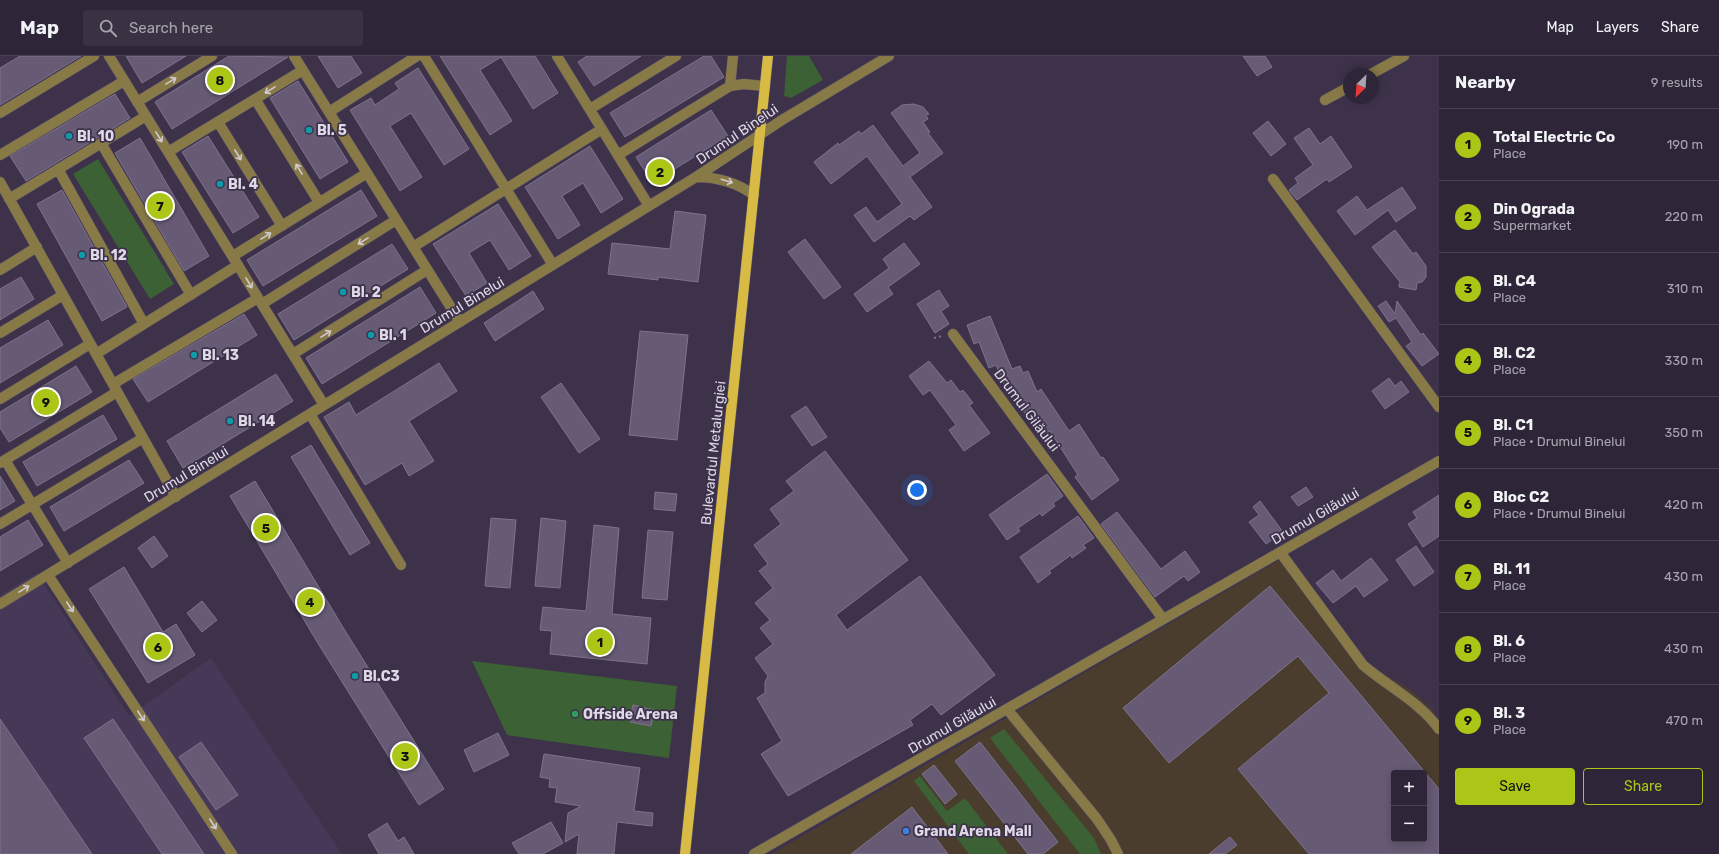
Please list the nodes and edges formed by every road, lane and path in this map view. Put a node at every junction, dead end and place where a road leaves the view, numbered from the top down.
1 (94, 56) edge
2 (212, 56) edge
3 (294, 56) edge
4 (417, 56) edge
5 (424, 56) edge
6 (558, 56) edge
7 (732, 56) edge
8 (768, 56) edge
9 (889, 56) edge
10 (1404, 56) edge
11 (111, 57) edge
12 (670, 57) edge
13 (303, 70) junction
14 (1379, 70) edge
15 (124, 81) junction
16 (730, 86) junction
17 (765, 86) junction
18 (1343, 90) edge
19 (255, 99) junction
20 (1325, 100) dead end
21 (138, 102) junction
22 (590, 109) junction
23 (329, 112) junction
24 (0, 114) edge
25 (146, 116) junction
26 (218, 122) junction
27 (602, 129) junction
28 (760, 134) junction
29 (101, 143) junction
30 (168, 152) junction
31 (0, 155) edge
32 (618, 155) junction
33 (58, 169) junction
34 (367, 173) junction
35 (696, 177) junction
36 (1273, 179) dead end
37 (0, 182) edge
38 (506, 189) junction
39 (754, 195) junction
40 (9, 198) junction
41 (319, 202) junction
42 (649, 206) junction
43 (396, 220) junction
44 (282, 226) junction
45 (37, 247) junction
46 (413, 247) junction
47 (235, 261) junction
48 (553, 265) junction
49 (0, 270) edge
50 (427, 270) junction
51 (63, 295) junction
52 (191, 295) junction
53 (260, 301) junction
54 (460, 322) junction
55 (144, 324) junction
56 (0, 334) edge
57 (953, 334) dead end
58 (90, 344) junction
59 (96, 354) junction
60 (293, 354) junction
61 (115, 388) junction
62 (0, 399) edge
63 (324, 405) junction
64 (1439, 408) edge
65 (310, 414) junction
66 (143, 438) junction
67 (1439, 461) edge
68 (3, 462) edge
69 (176, 497) junction
70 (32, 504) junction
71 (0, 524) edge
72 (1280, 552) junction
73 (68, 563) junction
74 (401, 565) dead end
75 (48, 575) junction
76 (0, 604) edge
77 (1163, 619) junction
78 (1006, 709) junction
79 (1439, 729) edge
80 (232, 854) edge
81 (685, 854) edge
82 (754, 854) edge
83 (1118, 854) edge

1 - 24 street
21 -> 2 street
3 - 13 street
4 - 23 street
5 - 38 street
6 - 22 street
7 - 16 street
8 - 17 main road, Bulevardul Metalurgiei
9 - 28 street, Drumul Binelui
10 - 14 street
11 - 15 street
12 - 22 street
13 -> 19 street
13 - 23 street
15 - 21 street
15 - 31 street
16 - 17 street
16 - 32 street
17 - 28 main road, Bulevardul Metalurgiei
18 - 20 street
19 - 26 street
41 -> 19 street
21 - 25 street
22 - 27 street
23 - 34 street
25 - 29 street
25 -> 30 street
26 - 30 street
26 -> 44 street
27 - 32 street
27 - 38 street
28 - 35 street, Drumul Binelui
28 - 39 main road, Bulevardul Metalurgiei
29 - 33 street
29 - 52 street
30 - 47 street
32 - 42 street
33 - 40 street
33 - 55 street
34 - 41 street
34 - 43 street
35 -> 39 street
35 - 42 street, Drumul Binelui
36 - 64 street
37 - 40 street
38 - 46 street
38 - 48 street
39 - 81 main road, Bulevardul Metalurgiei
40 - 45 street
41 - 44 street
42 - 48 street, Drumul Binelui
43 - 46 street
43 -> 53 street
47 -> 44 street
45 - 49 street
45 - 51 street
46 - 50 street
47 - 52 street
47 -> 53 street
48 - 54 street, Drumul Binelui
50 - 54 street
60 -> 50 street
51 - 56 street
51 - 58 street
52 - 55 street
53 - 60 street
53 - 61 street
54 - 63 street, Drumul Binelui
55 - 59 street
57 - 77 street, Drumul Gilăului
58 - 59 street
58 - 62 street
59 - 61 street
60 - 63 street
61 - 66 street
61 - 68 street
63 - 65 street, Drumul Binelui
65 - 69 street, Drumul Binelui
65 - 74 street
66 - 69 street
66 - 70 street
67 - 72 street, Drumul Gilăului
68 - 70 street
69 - 73 street, Drumul Binelui
70 - 71 street
70 - 73 street
72 - 77 street, Drumul Gilăului
72 - 79 street
73 - 75 street, Drumul Binelui
76 -> 75 street, Drumul Binelui
75 -> 80 street
77 - 78 street, Drumul Gilăului
78 - 82 street, Drumul Gilăului
78 - 83 street

